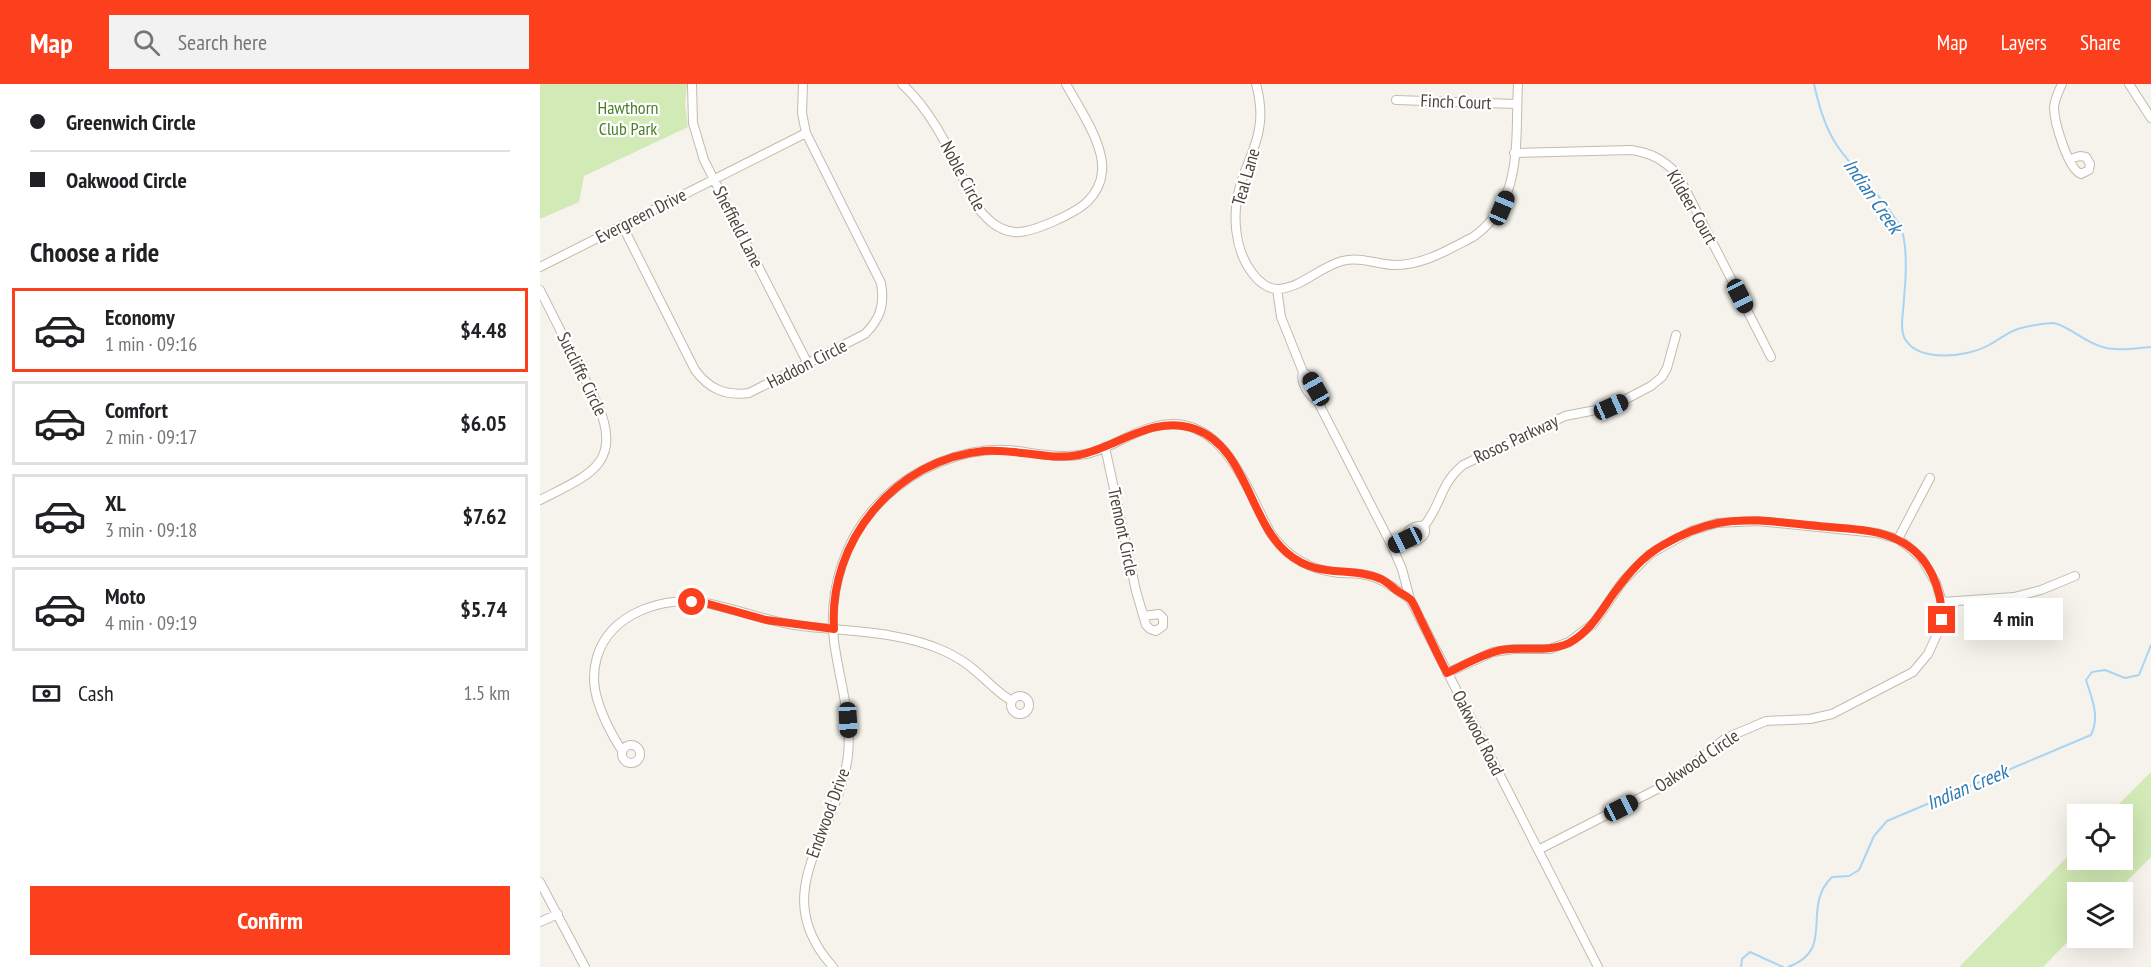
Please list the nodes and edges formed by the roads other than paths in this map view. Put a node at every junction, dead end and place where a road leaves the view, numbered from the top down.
1 (692, 84) edge
2 (803, 84) edge
3 (902, 84) edge
4 (1066, 84) edge
5 (1256, 84) edge
6 (1518, 84) edge
7 (2061, 84) edge
8 (2129, 84) edge
9 (1396, 100) dead end
10 (1517, 104) junction
11 (2151, 118) edge
12 (806, 133) junction
13 (1514, 153) junction
14 (2070, 159) dead end
15 (714, 179) junction
16 (622, 225) junction
17 (540, 267) edge
18 (1277, 289) junction
19 (540, 290) edge
20 (1677, 335) dead end
21 (1771, 357) dead end
22 (808, 364) junction
23 (1105, 447) junction
24 (1930, 478) dead end
25 (540, 500) edge
26 (1424, 526) junction
27 (1405, 540) junction
28 (1898, 540) junction
29 (1392, 546) junction
30 (2075, 576) dead end
31 (1410, 600) junction
32 (1942, 602) junction
33 (1144, 616) dead end
34 (834, 629) junction
35 (1447, 673) junction
36 (1012, 701) dead end
37 (622, 750) dead end
38 (1538, 850) junction
39 (540, 882) edge
40 (558, 914) junction
41 (540, 922) edge
42 (585, 967) edge
43 (833, 967) edge
44 (1598, 967) edge

1 - 15 street, Sheffield Lane
2 - 12 street, Haddon Circle
3 - 4 street, Noble Circle
5 - 18 street, Teal Lane
6 - 10 street
7 - 14 street
8 - 11 street
9 - 10 street, Finch Court
10 - 13 street
12 - 15 street, Evergreen Drive
12 - 22 street, Haddon Circle
13 - 18 street
13 - 21 street, Kildeer Court
15 - 16 street, Evergreen Drive
15 - 22 street, Sheffield Lane
16 - 17 street, Evergreen Drive
16 - 22 street, Haddon Circle
18 - 29 street, Oakwood Road
19 - 25 street, Sutcliffe Circle
20 - 26 street, Rosos Parkway
23 - 31 street, Endwood Drive
23 - 33 street, Tremont Circle
23 - 34 street, Endwood Drive
24 - 28 street
26 - 27 street, Rosos Parkway
26 - 27 street, Rosos Parkway
27 - 29 street, Rosos Parkway
28 - 32 street, Oakwood Circle
28 - 35 street, Oakwood Circle
29 - 31 street, Oakwood Road
30 - 32 street
31 - 35 street, Oakwood Road
32 - 38 street, Oakwood Circle
34 - 36 street
34 - 37 street
34 - 43 street, Endwood Drive
35 - 38 street, Oakwood Road
38 - 44 street, Oakwood Road
39 - 40 street
40 - 41 street
40 - 42 street

